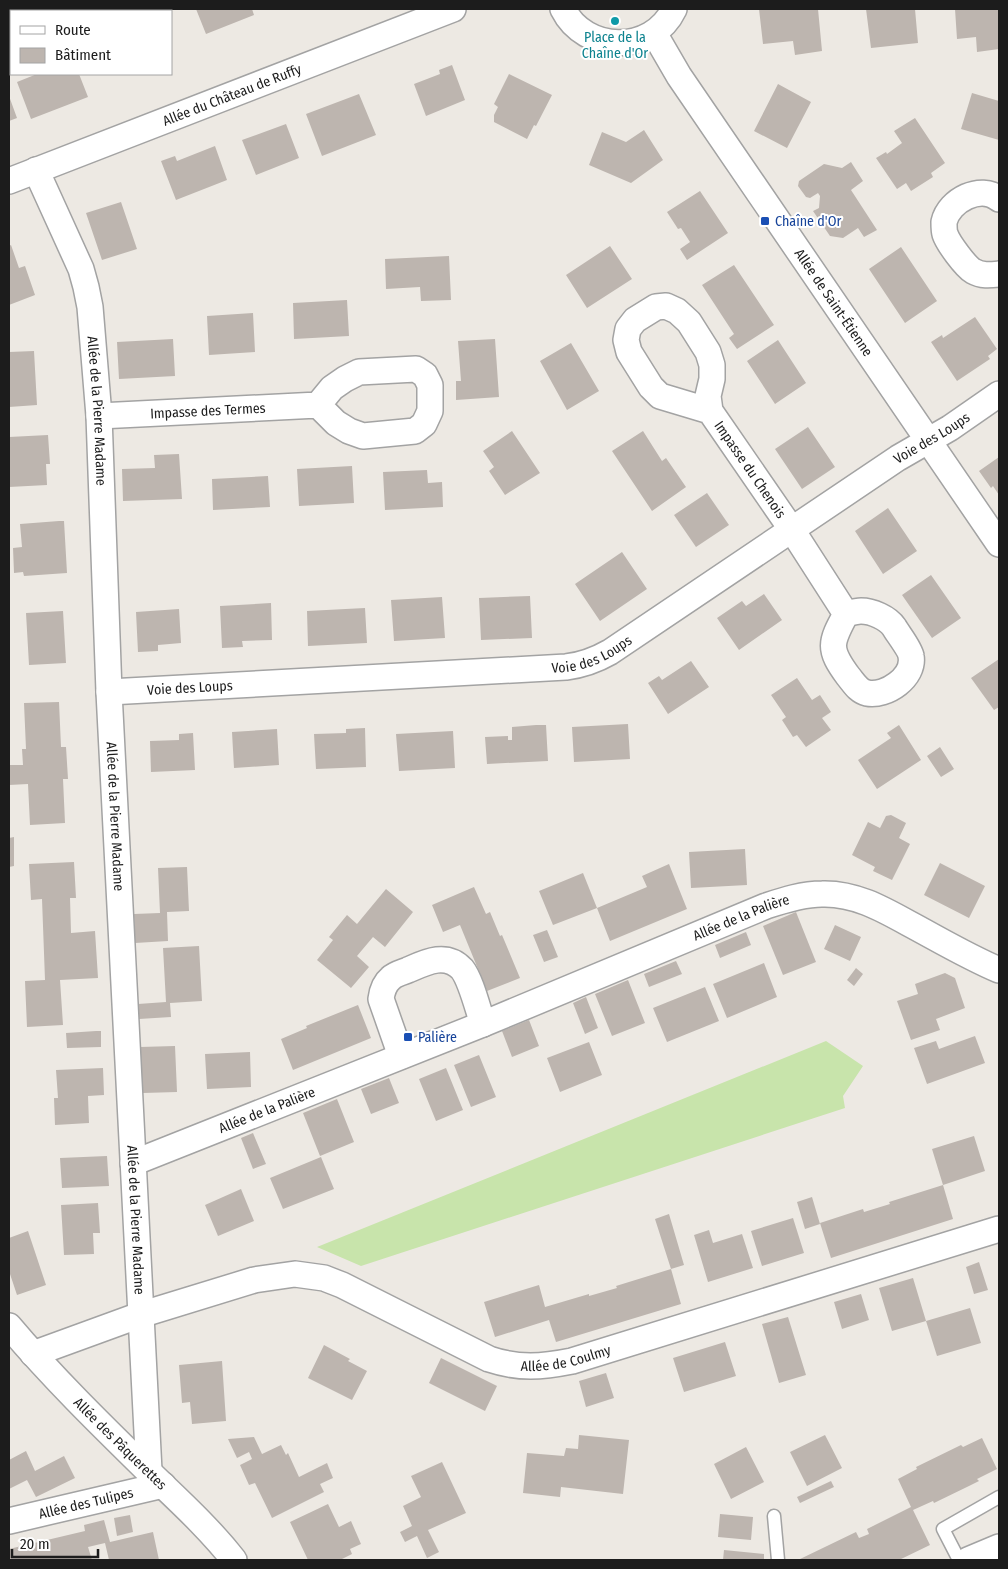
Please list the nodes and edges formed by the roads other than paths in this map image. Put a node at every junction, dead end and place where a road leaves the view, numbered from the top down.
1 (454, 9) edge
2 (563, 9) edge
3 (674, 9) edge
4 (654, 33) junction
5 (36, 170) junction
6 (9, 181) edge
7 (999, 199) edge
8 (999, 274) edge
9 (999, 394) edge
10 (318, 405) dead end
11 (710, 411) dead end
12 (99, 416) junction
13 (928, 440) junction
14 (792, 530) junction
15 (999, 544) edge
16 (846, 614) dead end
17 (109, 692) junction
18 (999, 970) edge
19 (483, 1024) junction
20 (401, 1056) junction
21 (133, 1163) junction
22 (999, 1229) edge
23 (140, 1315) junction
24 (9, 1326) edge
25 (33, 1354) junction
26 (156, 1478) junction
27 (999, 1498) edge
28 (774, 1516) dead end
29 (9, 1521) edge
30 (998, 1550) edge
31 (234, 1560) edge
32 (778, 1560) edge
33 (959, 1560) edge
34 (968, 1560) edge

1 - 5 street, Allée du Château de Ruffy
2 - 4 street
3 - 4 street
4 - 13 street, Allée de Saint-Étienne
5 - 6 street, Allée du Château de Ruffy
5 - 12 street, Allée de la Pierre Madame
7 - 8 street
9 - 13 street, Voie des Loups
10 - 12 street, Impasse des Termes
11 - 14 street, Impasse du Chenois
12 - 17 street, Allée de la Pierre Madame
13 - 14 street, Voie des Loups
13 - 15 street, Allée de Saint-Étienne
14 - 16 street, Impasse du Chenois
14 - 17 street, Voie des Loups
17 - 21 street, Allée de la Pierre Madame
18 - 19 street, Allée de la Palière
19 - 20 street, Allée de la Palière
19 - 20 street
20 - 21 street, Allée de la Palière
21 - 23 street, Allée de la Pierre Madame
22 - 23 street, Allée de Coulmy
23 - 25 street, Allée de Coulmy
23 - 26 street, Allée de la Pierre Madame
24 - 25 street, Allée des Pâquerettes
25 - 26 street, Allée des Pâquerettes
26 - 29 street, Allée des Tulipes
26 - 31 street, Allée des Pâquerettes
27 - 33 lane
28 - 32 lane
30 - 34 street

